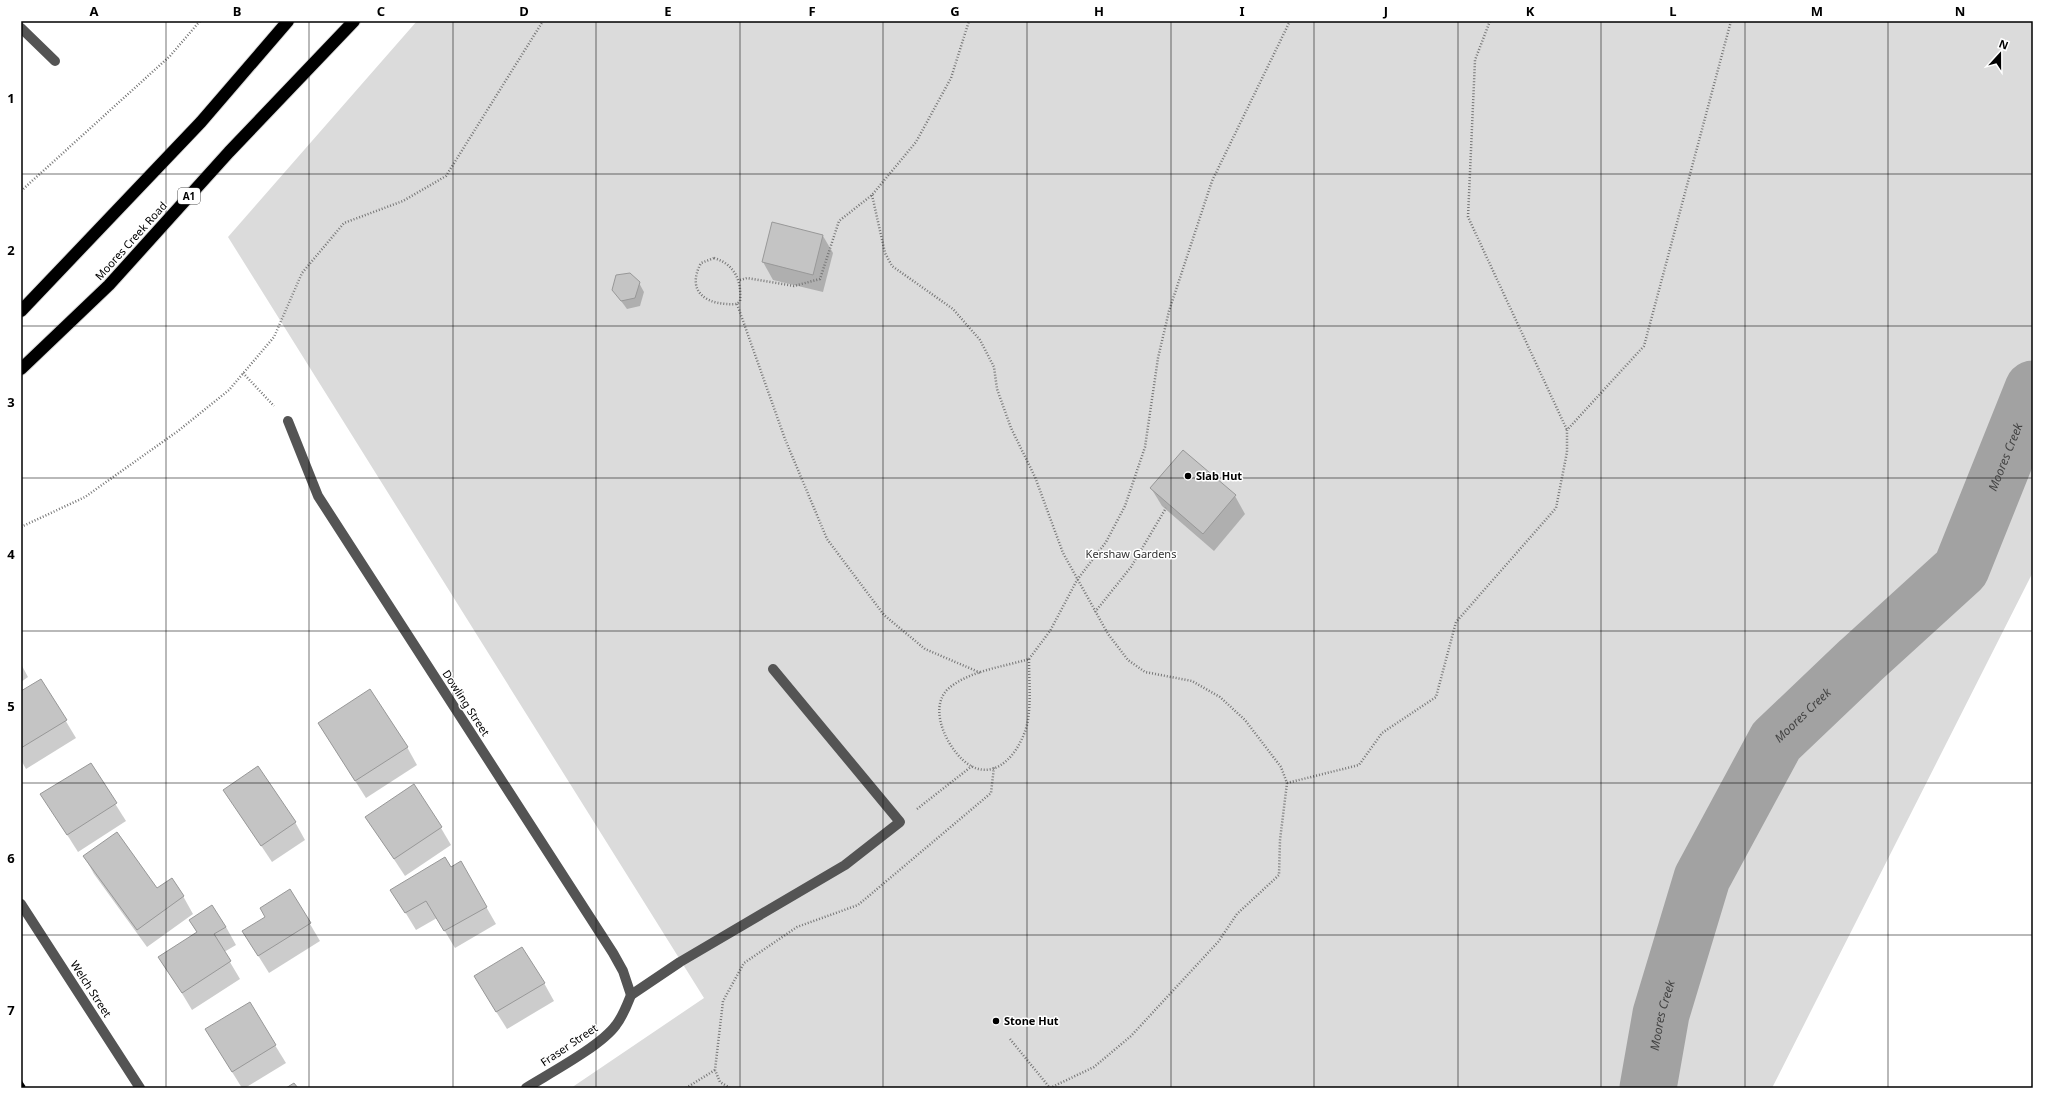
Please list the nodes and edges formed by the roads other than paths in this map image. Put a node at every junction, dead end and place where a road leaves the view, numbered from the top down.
1 (288, 21) edge
2 (354, 21) edge
3 (21, 28) edge
4 (55, 61) dead end
5 (21, 311) edge
6 (21, 369) edge
7 (288, 421) road end
8 (773, 669) dead end
9 (21, 904) edge
10 (631, 995) junction
11 (140, 1088) edge
12 (526, 1088) edge

1 - 5 highway
2 - 6 highway, Moores Creek Road / A1
3 - 4 street
7 - 10 street, Dowling Street
8 - 10 street
9 - 11 street, Welch Street
10 - 12 street, Fraser Street

